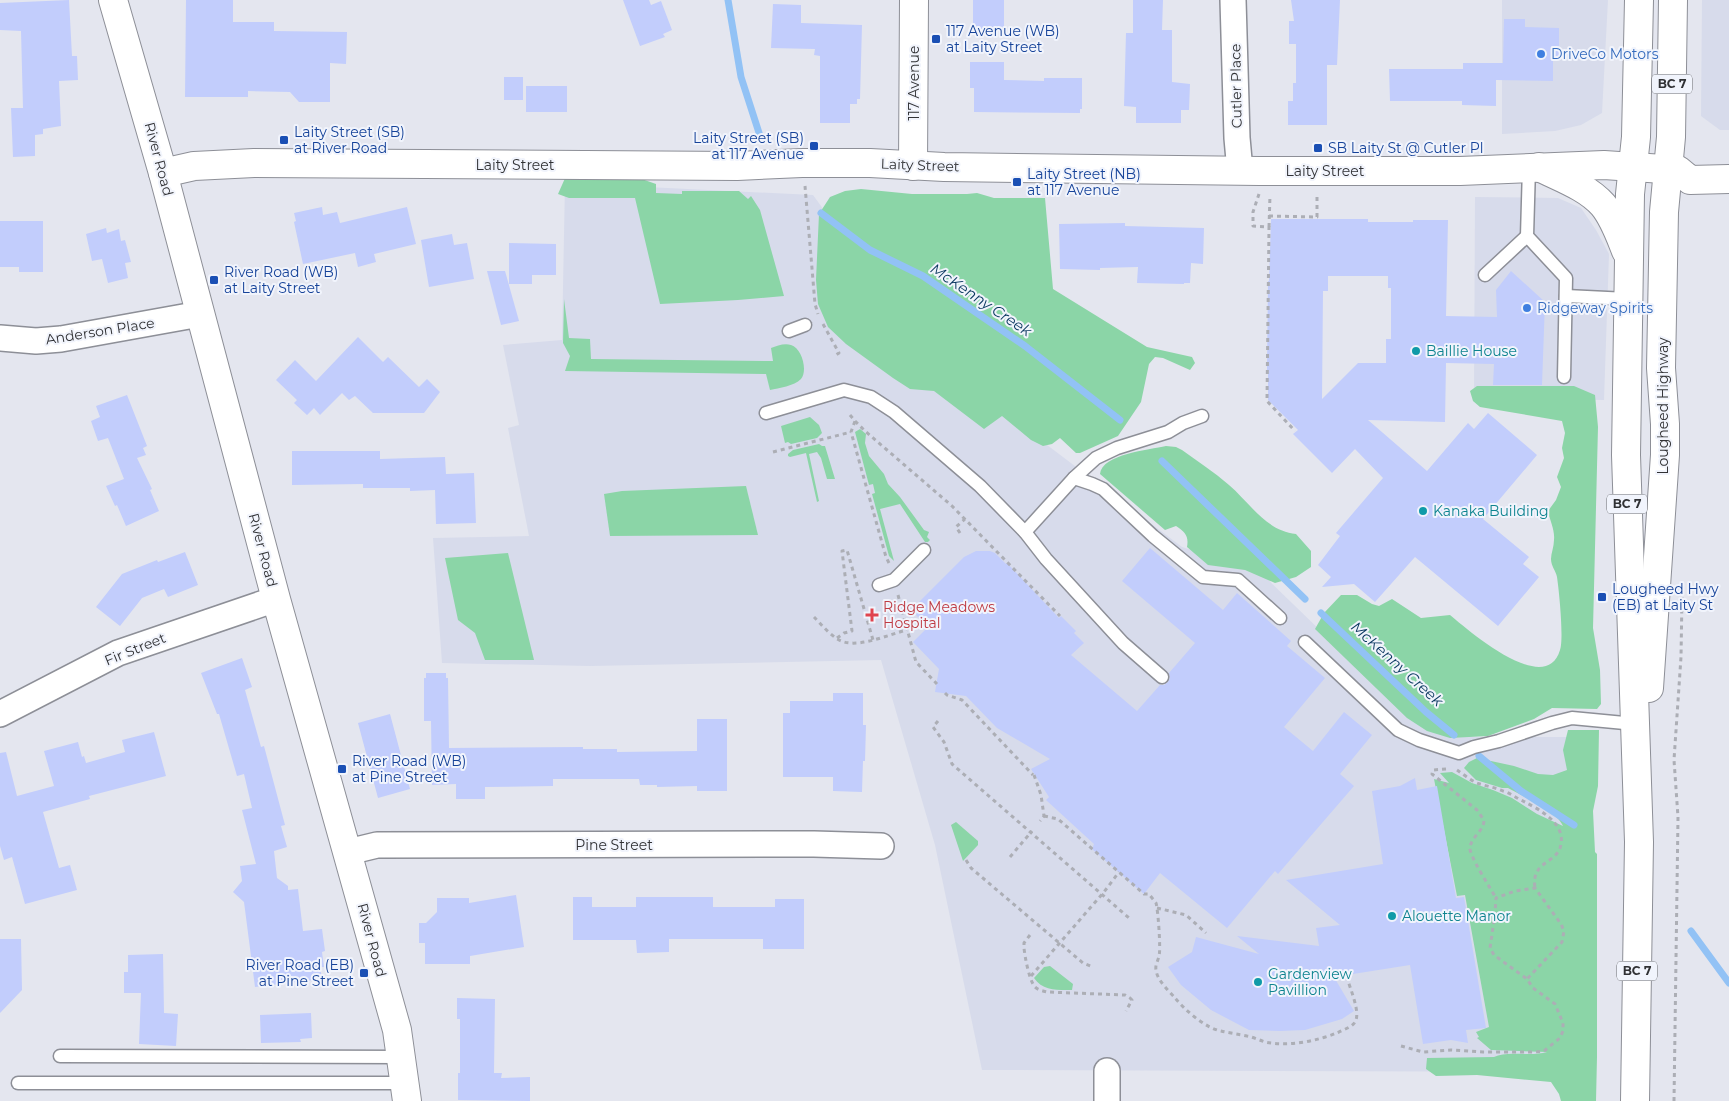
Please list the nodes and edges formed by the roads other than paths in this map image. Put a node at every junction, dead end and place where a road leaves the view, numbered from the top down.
1 (113, 0) edge
2 (914, 0) edge
3 (1233, 0) edge
4 (1639, 0) edge
5 (1673, 0) edge
6 (1729, 160) edge
7 (913, 166) junction
8 (1633, 167) junction
9 (1534, 168) junction
10 (1673, 169) junction
11 (1240, 171) junction
12 (163, 174) junction
13 (1729, 179) edge
14 (1527, 236) junction
15 (1629, 259) junction
16 (1485, 274) dead end
17 (1566, 296) junction
18 (1628, 299) junction
19 (200, 314) junction
20 (806, 325) dead end
21 (789, 331) dead end
22 (0, 338) edge
23 (1564, 377) dead end
24 (766, 413) dead end
25 (1202, 416) dead end
26 (1074, 478) junction
27 (1025, 532) junction
28 (924, 550) dead end
29 (878, 585) dead end
30 (276, 599) junction
31 (1280, 618) dead end
32 (1305, 642) dead end
33 (1162, 677) dead end
34 (0, 714) edge
35 (1635, 724) junction
36 (1639, 842) junction
37 (881, 846) dead end
38 (348, 852) junction
39 (60, 1056) dead end
40 (1107, 1071) dead end
41 (404, 1080) edge
42 (18, 1083) dead end
43 (1107, 1101) edge
44 (1635, 1101) edge

1 - 12 main road, River Road
2 - 7 main road, 117 Avenue
3 - 11 street, Cutler Place
4 - 8 main road, Lougheed Highway / BC 7
5 - 10 main road, Lougheed Highway / BC 7
6 - 10 main road, Laity Street
7 - 11 main road, Laity Street
7 - 12 main road, Laity Street
8 - 9 main road, Laity Street
8 - 10 main road, Laity Street
8 - 15 main road, Lougheed Highway / BC 7
9 - 11 main road, Laity Street
9 - 14 lane
9 - 15 main road
10 - 13 main road, Laity Street
10 - 36 main road, Lougheed Highway / BC 7
12 - 19 main road, River Road
14 - 16 lane
14 - 17 lane
15 - 18 main road, Lougheed Highway / BC 7
17 - 18 lane
17 - 23 lane
18 - 35 main road, Lougheed Highway / BC 7
19 - 22 street, Anderson Place
19 - 30 main road, River Road
20 - 21 lane
24 - 27 lane
25 - 26 lane
26 - 27 lane
26 - 31 lane
27 - 33 lane
28 - 29 lane
30 - 34 street, Fir Street
30 - 38 main road, River Road
32 - 35 lane
35 - 36 main road, Lougheed Highway / BC 7
36 - 44 main road, Lougheed Highway / BC 7
37 - 38 street, Pine Street
38 - 41 main road, River Road
39 - 41 lane
40 - 43 street
41 - 42 lane

